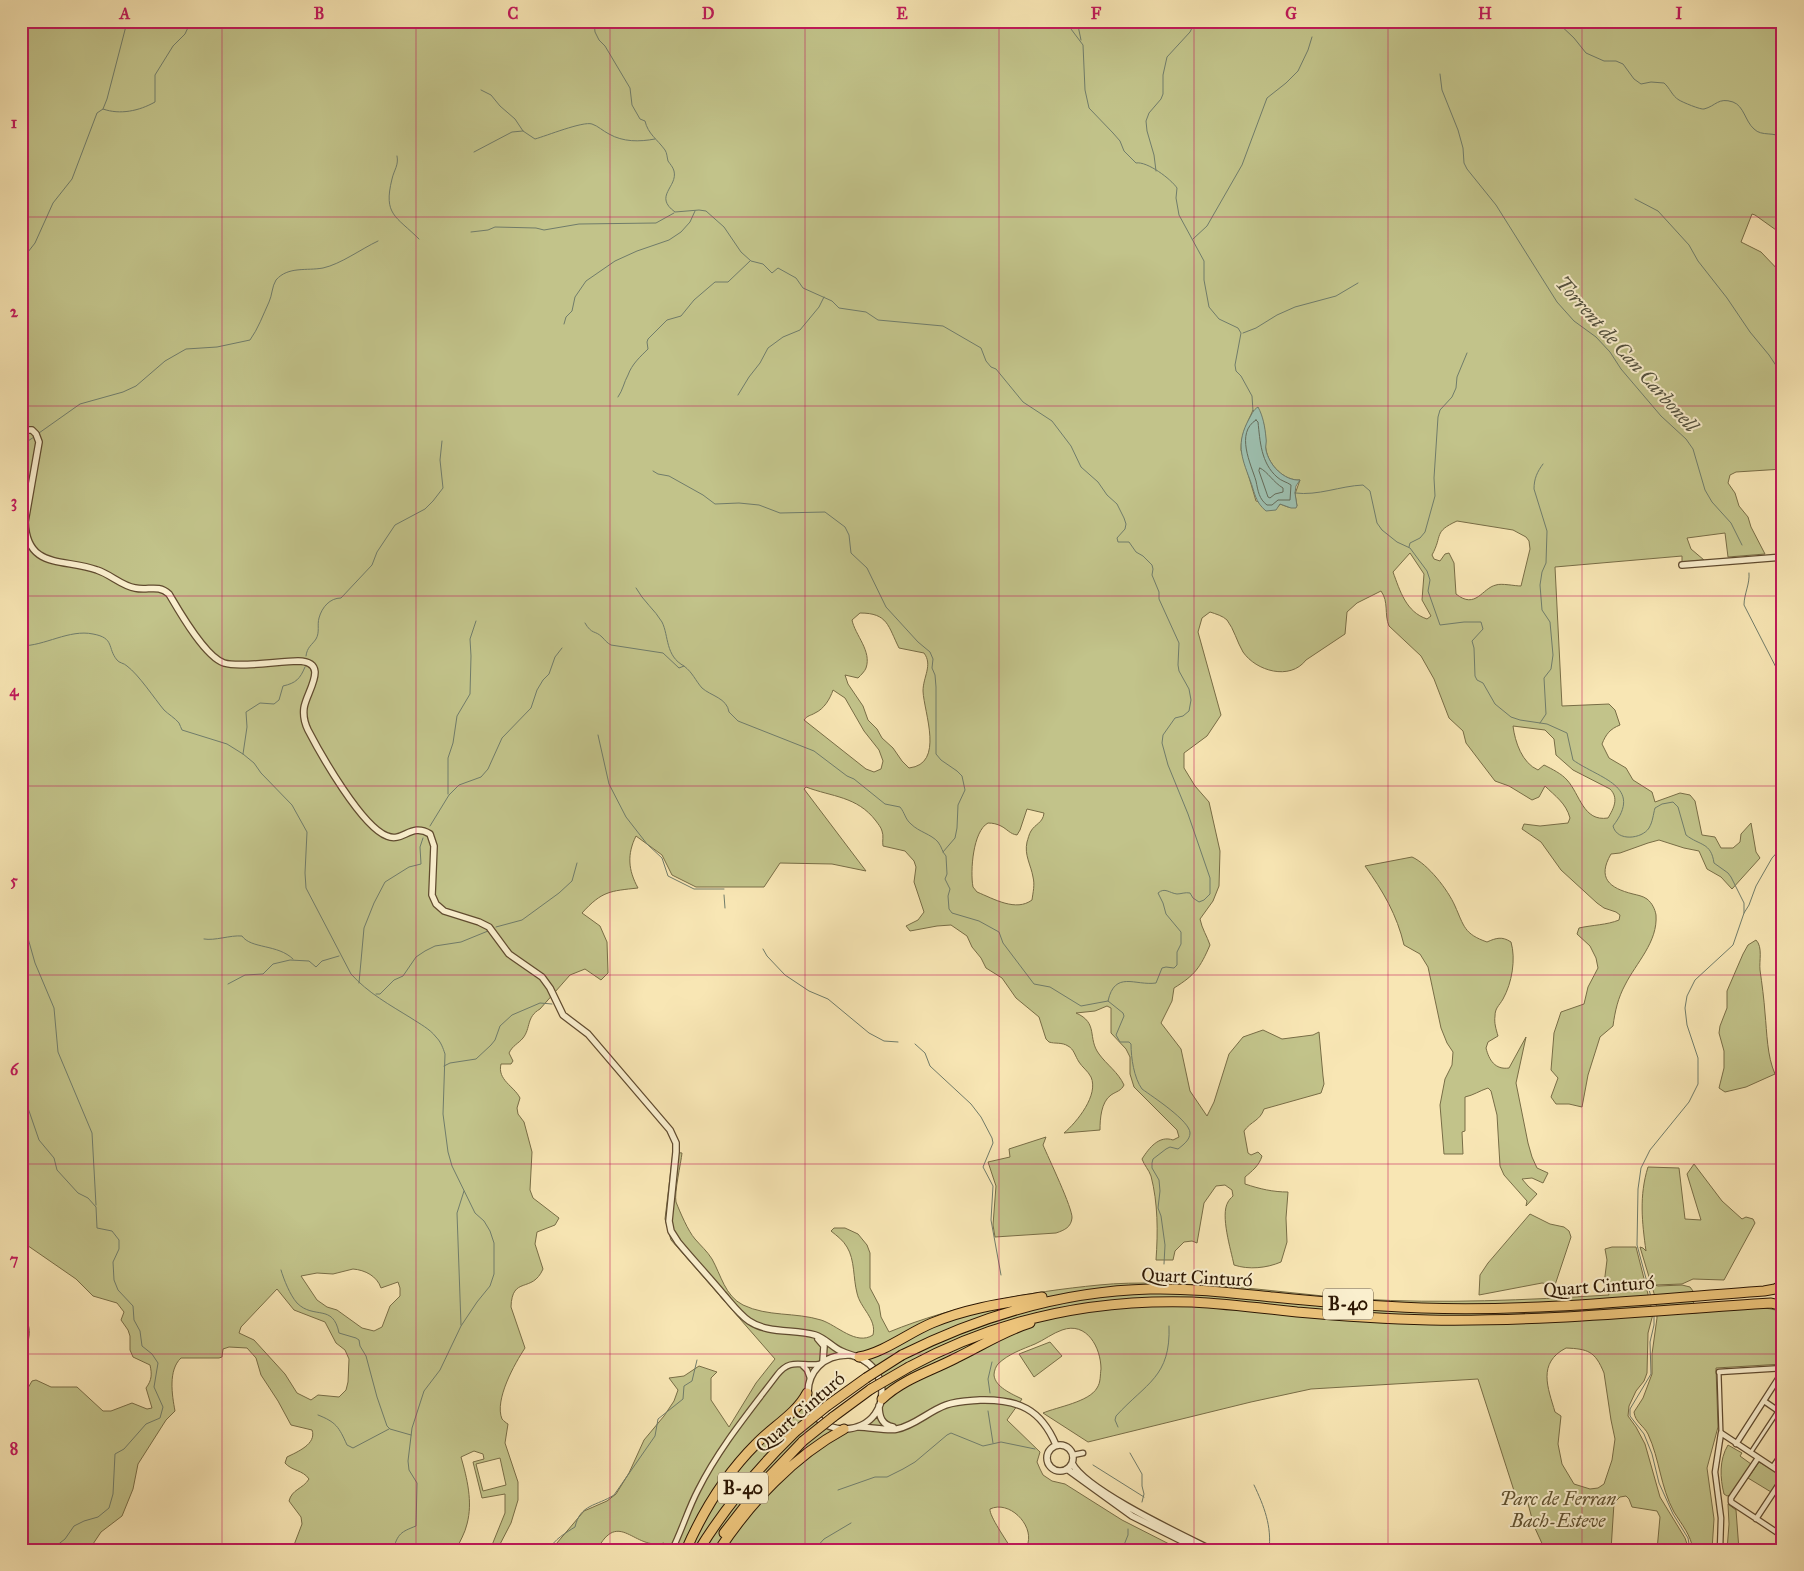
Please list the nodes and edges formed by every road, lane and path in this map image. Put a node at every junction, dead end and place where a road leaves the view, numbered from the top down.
1 (21, 277) edge
2 (21, 286) edge
3 (21, 430) edge
4 (1783, 557) edge
5 (1682, 565) dead end
6 (1783, 1284) edge
7 (1060, 1297) junction
8 (1783, 1306) edge
9 (1064, 1312) junction
10 (808, 1334) junction
11 (849, 1355) junction
12 (859, 1357) junction
13 (822, 1363) junction
14 (801, 1364) junction
15 (1783, 1369) edge
16 (1719, 1372) joint
17 (810, 1378) junction
18 (808, 1393) junction
19 (1764, 1401) junction
20 (880, 1402) junction
21 (1780, 1412) edge
22 (857, 1427) junction
23 (903, 1427) junction
24 (844, 1429) junction
25 (1721, 1433) junction
26 (1728, 1438) junction
27 (1736, 1444) junction
28 (1056, 1445) junction
29 (1783, 1451) edge
30 (1719, 1452) junction
31 (1083, 1453) dead end
32 (1750, 1453) junction
33 (1073, 1455) junction
34 (1758, 1458) junction
35 (1072, 1463) junction
36 (1772, 1467) junction
37 (1067, 1469) junction
38 (1783, 1474) edge
39 (1783, 1478) edge
40 (1756, 1519) junction
41 (1782, 1534) edge
42 (672, 1550) edge
43 (686, 1550) edge
44 (699, 1550) edge
45 (713, 1550) edge
46 (719, 1550) edge
47 (1200, 1550) edge
48 (1212, 1550) edge
49 (1720, 1550) edge
50 (1780, 1550) edge

1 - 2 street
3 - 10 street
4 - 5 street
6 - 7 highway, Quart Cinturó / B-40
7 - 12 highway
7 - 44 highway, Quart Cinturó / B-40, bridge
8 - 9 highway, Quart Cinturó / B-40
9 - 20 highway
9 - 45 highway, Quart Cinturó / B-40, bridge
10 - 11 street
10 - 13 street
11 - 12 street
11 - 13 street
12 - 20 street
13 - 14 street
13 - 17 street
14 - 17 street
14 - 42 street
15 - 16 street
15 - 19 street
16 - 25 street
17 - 18 street
18 - 24 street
18 - 43 highway
19 - 21 street
19 - 27 street
20 - 22 street
20 - 23 street
21 - 32 street
22 - 23 street
22 - 24 street
23 - 28 street
24 - 46 highway
25 - 26 street
25 - 30 street
26 - 27 street
26 - 30 street
27 - 32 street
28 - 33 street
28 - 37 street
29 - 36 street
30 - 49 street
31 - 33 street
32 - 34 street
33 - 35 street
34 - 36 street
34 - 40 street
35 - 37 street
35 - 48 street
36 - 38 street
37 - 47 street
39 - 40 street
40 - 41 street
41 - 50 street

